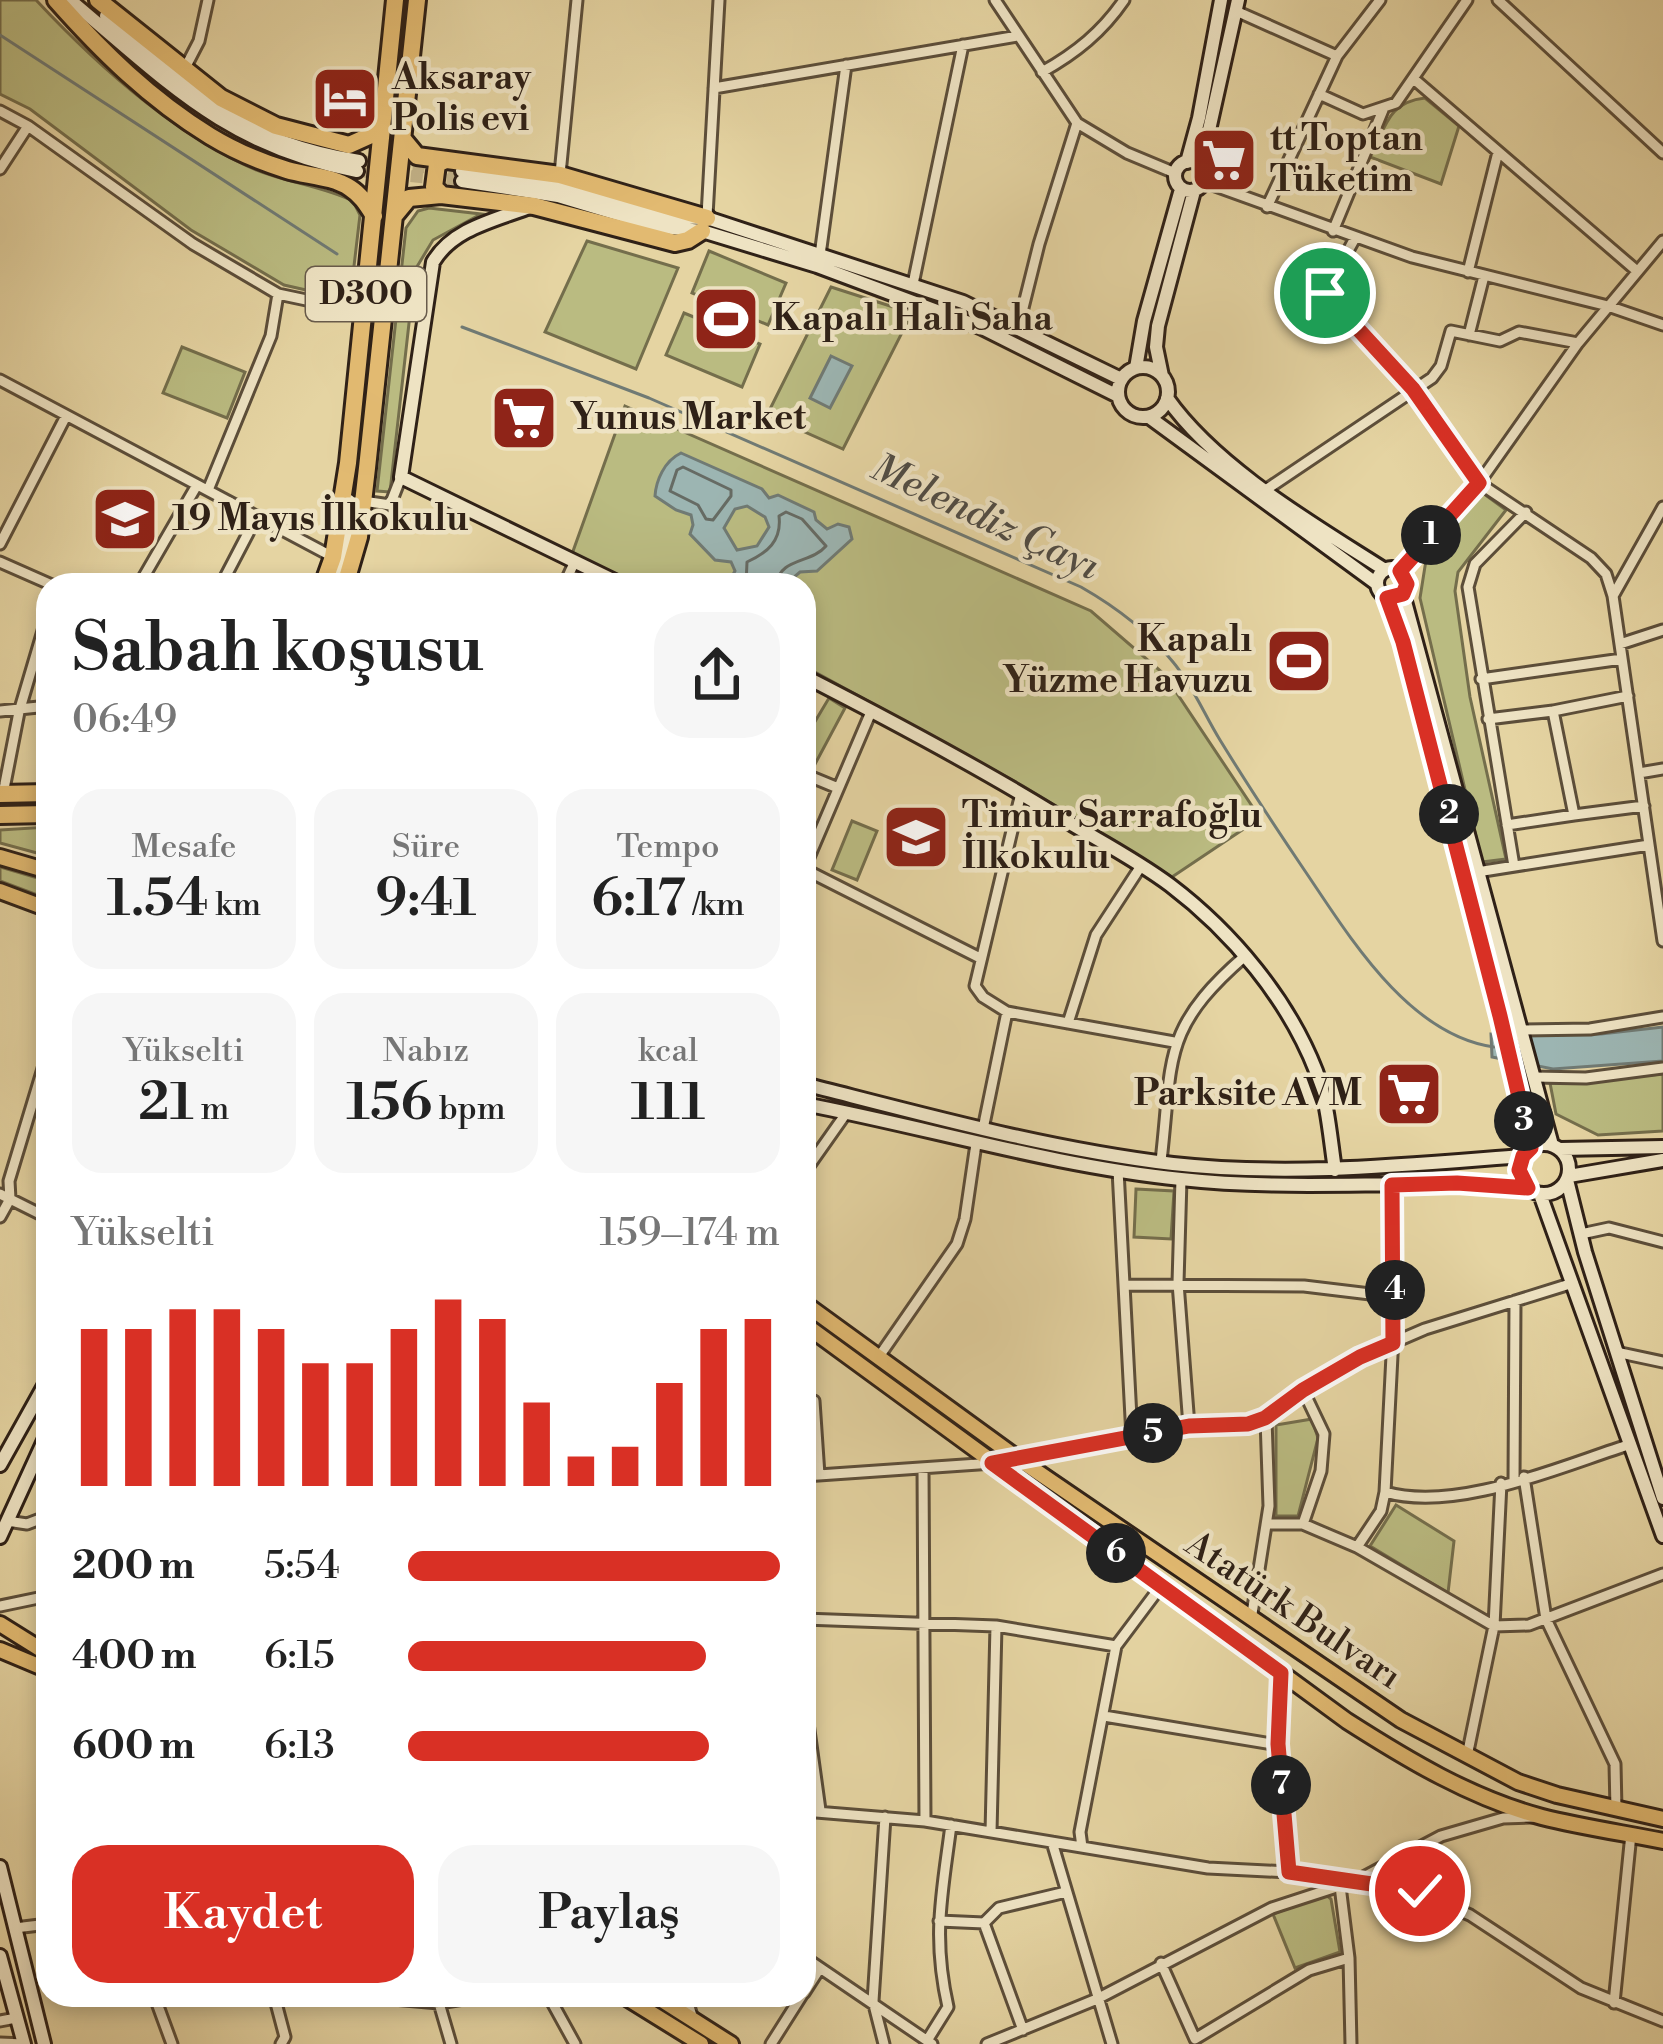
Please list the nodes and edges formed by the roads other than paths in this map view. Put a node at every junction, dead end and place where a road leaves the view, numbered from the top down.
1 (56, 0) edge
2 (70, 0) edge
3 (95, 0) edge
4 (208, 0) edge
5 (395, 0) edge
6 (417, 0) edge
7 (577, 0) edge
8 (719, 0) edge
9 (995, 0) edge
10 (1124, 0) edge
11 (1221, 0) edge
12 (1380, 0) edge
13 (1467, 0) edge
14 (1498, 0) edge
15 (1237, 6) edge
16 (1018, 36) junction
17 (963, 45) junction
18 (1336, 56) junction
19 (846, 65) junction
20 (184, 70) junction
21 (1042, 72) junction
22 (1415, 80) junction
23 (714, 88) junction
24 (1319, 94) junction
25 (1383, 110) junction
26 (0, 111) edge
27 (384, 118) junction
28 (1077, 123) junction
29 (28, 126) junction
30 (403, 139) junction
31 (1498, 152) junction
32 (1663, 153) edge
33 (446, 160) junction
34 (1194, 164) junction
35 (0, 169) edge
36 (1175, 173) junction
37 (560, 175) junction
38 (462, 176) tunnel mouth
39 (1193, 187) junction
40 (442, 195) junction
41 (534, 206) junction
42 (1267, 207) junction
43 (374, 216) junction
44 (394, 216) junction
45 (705, 225) junction
46 (1333, 231) junction
47 (1354, 238) junction
48 (1663, 241) edge
49 (820, 255) junction
50 (1637, 271) junction
51 (1468, 272) junction
52 (1484, 276) junction
53 (914, 284) junction
54 (278, 294) junction
55 (1608, 306) junction
56 (364, 312) junction
57 (1663, 326) edge
58 (1018, 328) junction
59 (1469, 335) junction
60 (1578, 343) junction
61 (1136, 368) junction
62 (1162, 376) junction
63 (0, 380) edge
64 (1121, 380) junction
65 (1413, 389) junction
66 (1118, 396) junction
67 (1168, 398) junction
68 (66, 416) junction
69 (1148, 417) junction
70 (348, 464) junction
71 (401, 477) junction
72 (1479, 483) junction
73 (202, 488) junction
74 (1267, 489) junction
75 (363, 501) junction
76 (1663, 507) edge
77 (1526, 512) junction
78 (257, 516) junction
79 (0, 544) edge
80 (333, 557) junction
81 (575, 561) junction
82 (0, 562) edge
83 (1385, 570) junction
84 (1400, 571) junction
85 (147, 573) edge
86 (227, 573) edge
87 (327, 573) edge
88 (345, 573) edge
89 (349, 573) edge
90 (570, 573) edge
91 (599, 573) edge
92 (36, 578) edge
93 (1377, 584) junction
94 (1403, 594) junction
95 (1613, 596) junction
96 (1387, 598) junction
97 (1663, 630) edge
98 (1620, 644) junction
99 (36, 655) edge
100 (1622, 658) junction
101 (1481, 679) junction
102 (816, 682) edge
103 (1628, 696) junction
104 (36, 708) edge
105 (1553, 711) junction
106 (0, 712) edge
107 (19, 712) junction
108 (871, 712) junction
109 (1488, 719) junction
110 (1663, 769) edge
111 (1639, 772) junction
112 (816, 779) edge
113 (838, 788) junction
114 (36, 793) edge
115 (1021, 793) junction
116 (1, 794) edge
117 (1643, 806) junction
118 (36, 814) edge
119 (0, 815) edge
120 (1574, 815) junction
121 (1507, 825) junction
122 (816, 840) edge
123 (1649, 844) junction
124 (0, 857) edge
125 (1141, 866) junction
126 (1514, 866) junction
127 (36, 868) edge
128 (1477, 872) junction
129 (816, 875) edge
130 (0, 892) edge
131 (1660, 895) edge
132 (36, 905) edge
133 (1663, 941) edge
134 (1245, 956) junction
135 (980, 958) junction
136 (1007, 1012) junction
137 (1663, 1017) edge
138 (1068, 1023) junction
139 (1522, 1034) junction
140 (1174, 1042) junction
141 (1663, 1068) edge
142 (1533, 1072) junction
143 (816, 1087) edge
144 (36, 1092) edge
145 (816, 1106) edge
146 (847, 1112) junction
147 (983, 1129) junction
148 (976, 1144) junction
149 (1556, 1147) junction
150 (1663, 1148) edge
151 (1527, 1152) junction
152 (816, 1156) edge
153 (1663, 1160) edge
154 (1161, 1162) junction
155 (1118, 1170) junction
156 (1335, 1170) junction
157 (1568, 1178) junction
158 (1181, 1179) junction
159 (1392, 1185) junction
160 (1534, 1191) junction
161 (5, 1197) edge
162 (36, 1212) edge
163 (0, 1217) edge
164 (1581, 1234) junction
165 (1663, 1242) edge
166 (1178, 1283) junction
167 (1573, 1283) junction
168 (1126, 1285) junction
169 (1395, 1297) junction
170 (1515, 1301) junction
171 (816, 1313) edge
172 (816, 1333) edge
173 (1393, 1343) junction
174 (1616, 1352) junction
175 (878, 1358) junction
176 (1663, 1362) edge
177 (1303, 1390) junction
178 (36, 1399) edge
179 (1265, 1418) junction
180 (1189, 1426) junction
181 (816, 1431) edge
182 (1132, 1437) junction
183 (1631, 1444) junction
184 (2, 1457) edge
185 (36, 1457) edge
186 (1020, 1460) junction
187 (992, 1463) junction
188 (922, 1468) junction
189 (816, 1475) edge
190 (819, 1475) junction
191 (1519, 1479) junction
192 (1501, 1484) junction
193 (1385, 1492) junction
194 (1663, 1498) edge
195 (5, 1520) junction
196 (36, 1520) edge
197 (1267, 1523) junction
198 (1303, 1524) junction
199 (1663, 1536) edge
200 (0, 1537) edge
201 (1357, 1547) junction
202 (1663, 1574) edge
203 (1161, 1586) junction
204 (36, 1598) edge
205 (0, 1606) edge
206 (816, 1619) edge
207 (1546, 1619) junction
208 (1252, 1620) junction
209 (926, 1622) junction
210 (0, 1624) edge
211 (996, 1626) junction
212 (1494, 1626) junction
213 (36, 1646) edge
214 (1116, 1646) junction
215 (0, 1650) edge
216 (36, 1665) edge
217 (1281, 1673) junction
218 (1104, 1716) junction
219 (1278, 1744) junction
220 (1467, 1756) junction
221 (816, 1781) edge
222 (816, 1810) edge
223 (820, 1810) junction
224 (1616, 1810) junction
225 (885, 1817) junction
226 (1543, 1817) junction
227 (1663, 1819) edge
228 (925, 1821) junction
229 (951, 1825) junction
230 (992, 1832) junction
231 (1631, 1834) junction
232 (1663, 1841) edge
233 (1052, 1842) junction
234 (1082, 1847) junction
235 (0, 1867) edge
236 (1289, 1872) junction
237 (1358, 1880) junction
238 (1340, 1886) junction
239 (1066, 1892) junction
240 (939, 1921) junction
241 (984, 1923) junction
242 (36, 1925) edge
243 (15, 1928) junction
244 (0, 1957) edge
245 (1349, 1958) junction
246 (1161, 1963) junction
247 (816, 1966) edge
248 (820, 1968) junction
249 (816, 1974) edge
250 (1096, 1999) junction
251 (872, 2001) junction
252 (1614, 2003) junction
253 (158, 2007) edge
254 (277, 2007) edge
255 (440, 2007) edge
256 (555, 2007) edge
257 (641, 2007) edge
258 (673, 2007) edge
259 (691, 2007) edge
260 (795, 2007) edge
261 (16, 2018) junction
262 (1663, 2020) edge
263 (0, 2021) edge
264 (694, 2021) junction
265 (1026, 2029) junction
266 (1196, 2041) edge
267 (930, 2042) edge
268 (0, 2043) edge
269 (24, 2044) edge
270 (44, 2044) edge
271 (172, 2044) edge
272 (281, 2044) edge
273 (451, 2044) edge
274 (575, 2044) edge
275 (700, 2044) edge
276 (731, 2044) edge
277 (771, 2044) edge
278 (884, 2044) edge
279 (987, 2044) edge
280 (1034, 2044) edge
281 (1112, 2044) edge
282 (1351, 2044) edge

1 - 43 highway
2 - 3 main road
3 - 20 highway
4 - 20 street
5 - 27 highway, D300
6 - 30 highway, D300
7 - 37 street
8 - 23 street
9 - 16 street
10 - 21 street
11 - 34 main road
12 - 18 street
13 - 22 street
14 - 32 street
15 - 18 street
15 - 34 main road
16 - 17 street
16 - 21 street
17 - 19 street
17 - 53 street
18 - 24 street
19 - 23 street
19 - 49 street
20 - 27 highway
21 - 28 street
22 - 25 street
22 - 31 street
23 - 45 street
24 - 25 street
24 - 42 street
25 - 46 street
26 - 29 street
27 - 43 highway, D300
28 - 36 street
28 - 58 street
29 - 35 street
29 - 54 street
30 - 33 highway
30 - 44 highway, D300
31 - 50 street
31 - 51 street
33 - 37 highway
33 - 40 highway
34 - 36 main road
34 - 39 main road
36 - 39 main road
37 - 45 highway
38 - 45 main road
39 - 42 street
39 - 61 main road
39 - 62 main road
40 - 41 highway
40 - 44 highway
41 - 45 highway
41 - 71 main road
42 - 46 street
43 - 56 highway, D300
44 - 75 highway, D300
45 - 49 main road
45 - 66 main road
46 - 47 street
47 - 51 street
47 - 65 street
48 - 50 street
49 - 53 main road
50 - 55 street
51 - 52 street
52 - 55 street
52 - 59 street
53 - 58 main road
54 - 56 street
54 - 73 street
55 - 57 street
55 - 60 street
56 - 70 highway, D300
58 - 64 main road
59 - 60 street
59 - 65 street
60 - 72 street
61 - 62 main road
61 - 64 main road
62 - 67 main road
63 - 68 street
64 - 66 main road
65 - 72 street
65 - 74 street
66 - 69 main road
67 - 69 main road
67 - 74 main road
68 - 73 street
68 - 79 street
69 - 93 main road
70 - 80 highway, D300
70 - 88 main road
71 - 75 street
71 - 81 main road
72 - 77 street
72 - 84 street
73 - 78 street
73 - 85 street
74 - 83 main road
75 - 89 highway, D300
76 - 95 street
77 - 95 street
77 - 101 street
78 - 80 street
78 - 86 street
80 - 87 highway, D300
81 - 90 street
81 - 91 main road
82 - 92 street
83 - 84 main road
83 - 93 main road
84 - 94 main road
93 - 96 main road
94 - 96 main road
94 - 128 main road
95 - 98 street
96 - 151 main road
97 - 98 street
98 - 100 street
99 - 107 street
100 - 101 street
100 - 103 street
101 - 109 street
102 - 108 main road
103 - 105 street
103 - 111 street
104 - 107 street
105 - 109 street
105 - 120 street
106 - 107 street
107 - 116 street
108 - 113 street
108 - 115 main road
109 - 121 street
110 - 111 street
111 - 117 street
112 - 113 street
113 - 122 street
114 - 116 highway
115 - 125 main road
115 - 135 street
117 - 120 street
117 - 123 street
118 - 119 highway
120 - 121 street
121 - 126 street
123 - 126 street
123 - 131 street
124 - 127 main road
125 - 134 main road
125 - 138 street
126 - 128 street
128 - 139 main road
129 - 135 street
130 - 132 main road
131 - 133 street
134 - 140 street
134 - 156 main road
135 - 136 street
136 - 138 street
136 - 147 street
137 - 139 street
138 - 140 street
139 - 142 main road
140 - 154 street
141 - 142 street
142 - 149 main road
143 - 147 main road
144 - 161 street
145 - 146 main road
146 - 148 main road
146 - 152 street
147 - 154 main road
148 - 155 main road
148 - 175 street
149 - 150 main road
149 - 151 main road
149 - 157 main road
151 - 156 main road
151 - 160 main road
153 - 157 main road
154 - 156 main road
155 - 158 main road
155 - 168 street
157 - 160 main road
157 - 164 main road
158 - 159 main road
158 - 166 street
159 - 160 main road
159 - 169 street
160 - 167 main road
161 - 162 street
161 - 163 street
164 - 165 street
164 - 174 main road
166 - 168 street
166 - 169 street
166 - 180 street
167 - 170 street
167 - 183 main road
168 - 182 street
169 - 173 street
170 - 173 street
170 - 191 street
171 - 175 main road, Atatürk Bulvarı
172 - 187 main road, Atatürk Bulvarı
173 - 177 street
173 - 193 street
174 - 176 street
174 - 194 main road
175 - 186 main road, Atatürk Bulvarı
177 - 179 street
177 - 198 street
178 - 184 main road
179 - 180 street
179 - 197 street
180 - 182 street
181 - 190 street
182 - 186 street
183 - 191 street
183 - 199 main road
185 - 195 main road
186 - 187 street
186 - 208 main road, Atatürk Bulvarı
187 - 188 street
187 - 203 main road, Atatürk Bulvarı
188 - 190 street
188 - 209 street
189 - 190 street
191 - 192 street
191 - 207 street
192 - 193 street
192 - 212 street
193 - 201 street
195 - 196 street
195 - 200 main road
197 - 198 street
197 - 208 street
198 - 201 street
201 - 212 street
202 - 207 street
203 - 214 street
203 - 217 main road, Atatürk Bulvarı
204 - 205 street
206 - 209 street
207 - 212 street
207 - 224 street
208 - 220 main road, Atatürk Bulvarı
209 - 211 street
209 - 228 street
210 - 213 main road
211 - 214 street
211 - 230 street
212 - 220 street
214 - 218 street
215 - 216 main road
217 - 219 street
217 - 226 main road, Atatürk Bulvarı
218 - 219 street
218 - 234 street
219 - 236 street
220 - 224 main road, Atatürk Bulvarı
221 - 223 street
222 - 223 street
223 - 225 street
224 - 227 main road, Atatürk Bulvarı
225 - 228 street
225 - 251 street
226 - 231 main road, Atatürk Bulvarı
226 - 237 street
228 - 229 street
229 - 230 street
229 - 240 street
230 - 233 street
231 - 232 main road, Atatürk Bulvarı
231 - 252 street
233 - 234 street
233 - 239 street
234 - 236 street
235 - 243 main road
236 - 237 street
237 - 238 street
237 - 252 street
238 - 245 street
238 - 246 street
239 - 241 street
239 - 250 street
240 - 241 street
240 - 267 street
241 - 265 street
242 - 243 street
243 - 270 main road
244 - 261 main road
245 - 266 street
245 - 282 street
246 - 250 street
246 - 266 street
247 - 248 street
248 - 249 street
248 - 251 street
250 - 265 street
250 - 281 street
251 - 267 street
251 - 278 street
252 - 262 street
253 - 271 street
254 - 272 street
255 - 273 street
256 - 274 street
257 - 275 main road
258 - 264 main road
259 - 264 street
260 - 277 street
261 - 263 street
261 - 269 main road
264 - 276 main road
265 - 279 street
265 - 280 street
268 - 269 street

